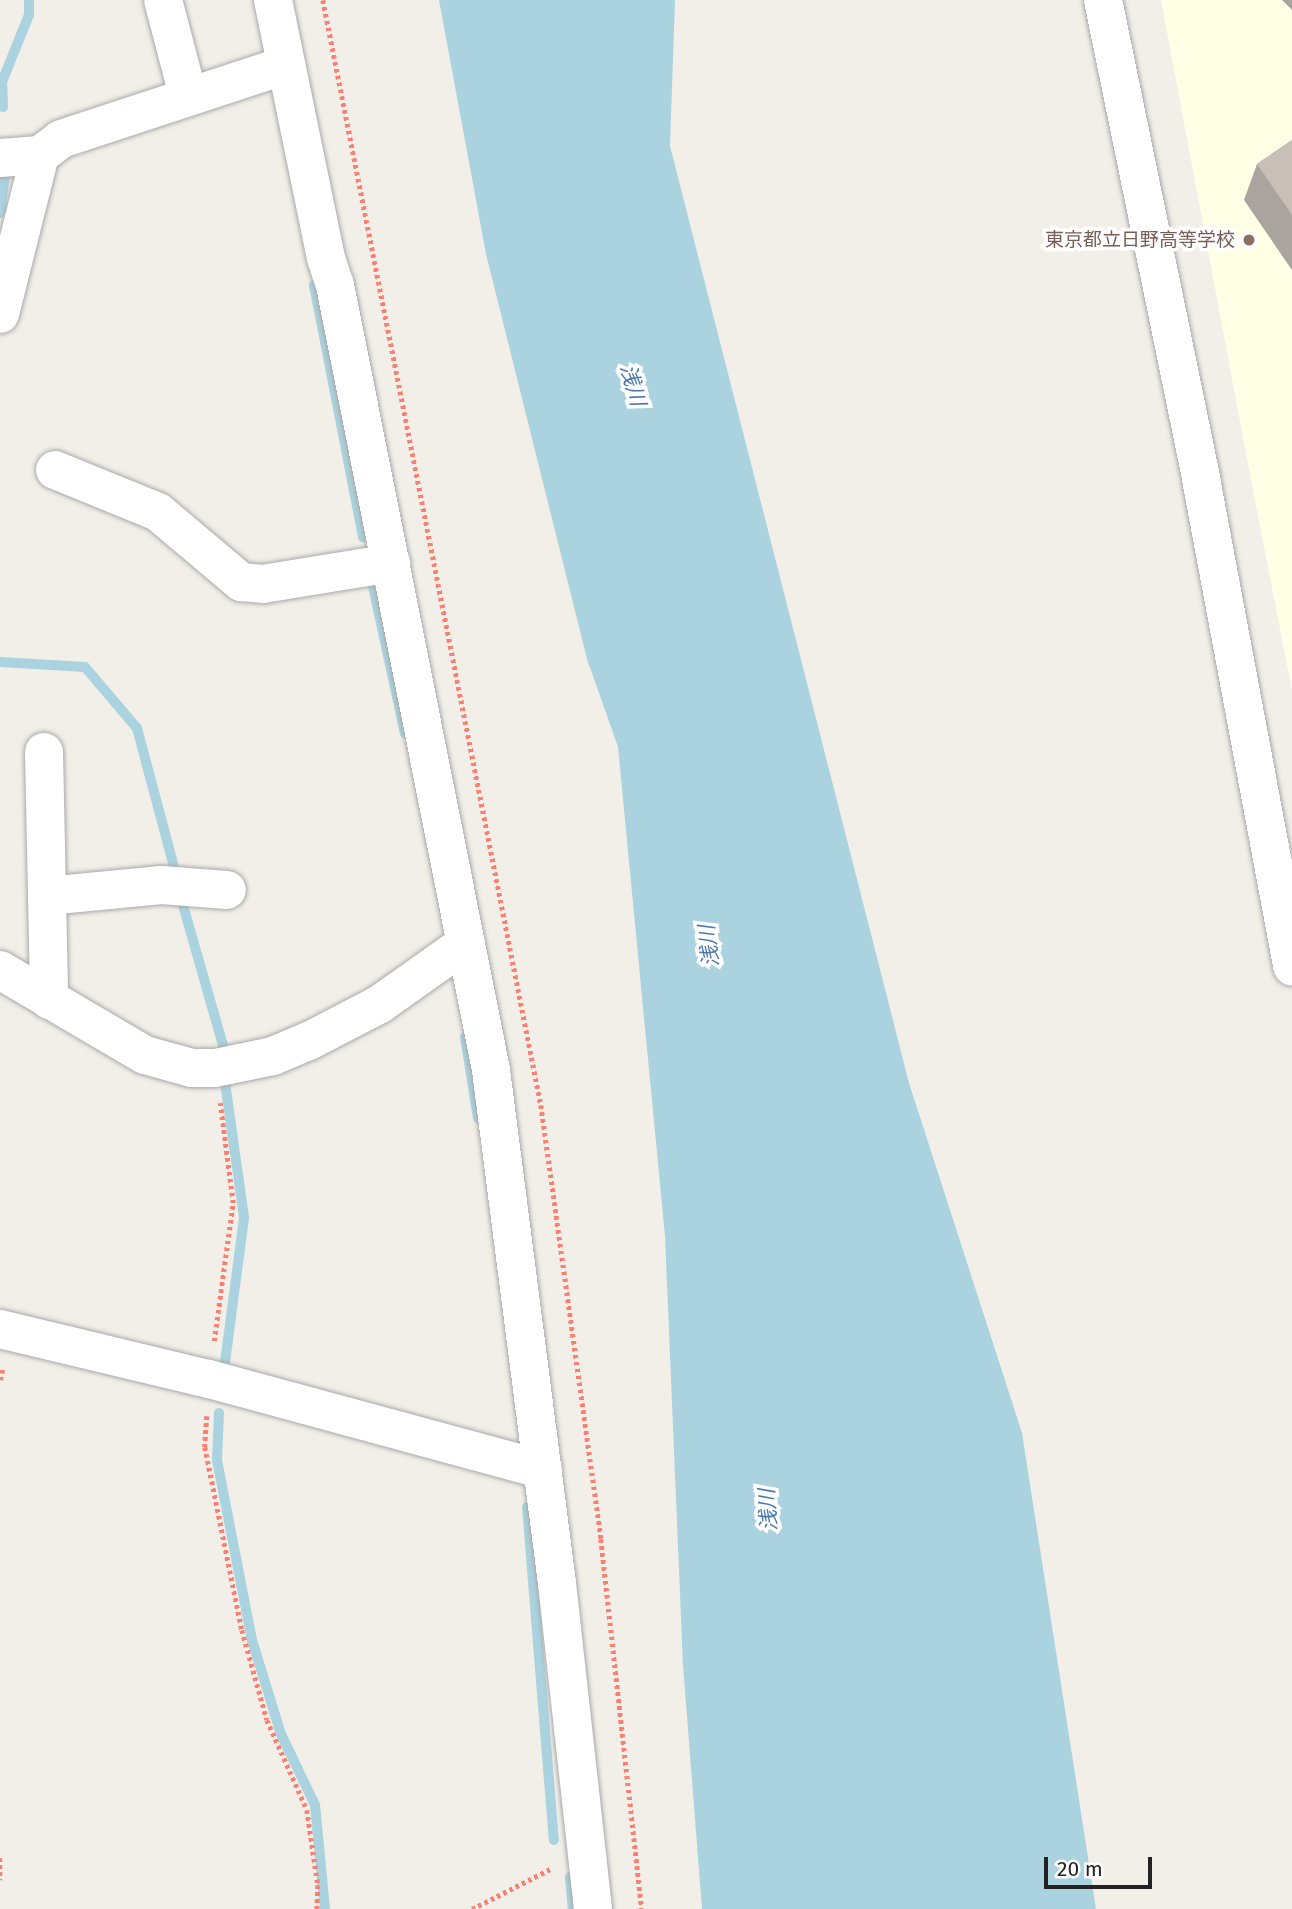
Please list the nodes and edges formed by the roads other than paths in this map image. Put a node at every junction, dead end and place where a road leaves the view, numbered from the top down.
1 (163, 0) edge
2 (273, 0) edge
3 (1102, 0) edge
4 (286, 65) junction
5 (188, 95) junction
6 (40, 155) junction
7 (0, 158) edge
8 (0, 314) edge
9 (54, 470) dead end
10 (391, 563) junction
11 (44, 752) dead end
12 (227, 890) dead end
13 (47, 896) junction
14 (466, 943) junction
15 (1292, 967) edge
16 (0, 970) edge
17 (49, 1000) junction
18 (0, 1329) edge
19 (543, 1470) junction
20 (593, 1909) edge

1 - 5 street
2 - 4 street
3 - 15 street
4 - 5 street
4 - 10 street
5 - 6 street
6 - 7 street
6 - 8 street
9 - 10 street
10 - 14 street
11 - 13 street
12 - 13 street
13 - 17 street
14 - 17 street
14 - 19 street
16 - 17 street
18 - 19 street
19 - 20 street

